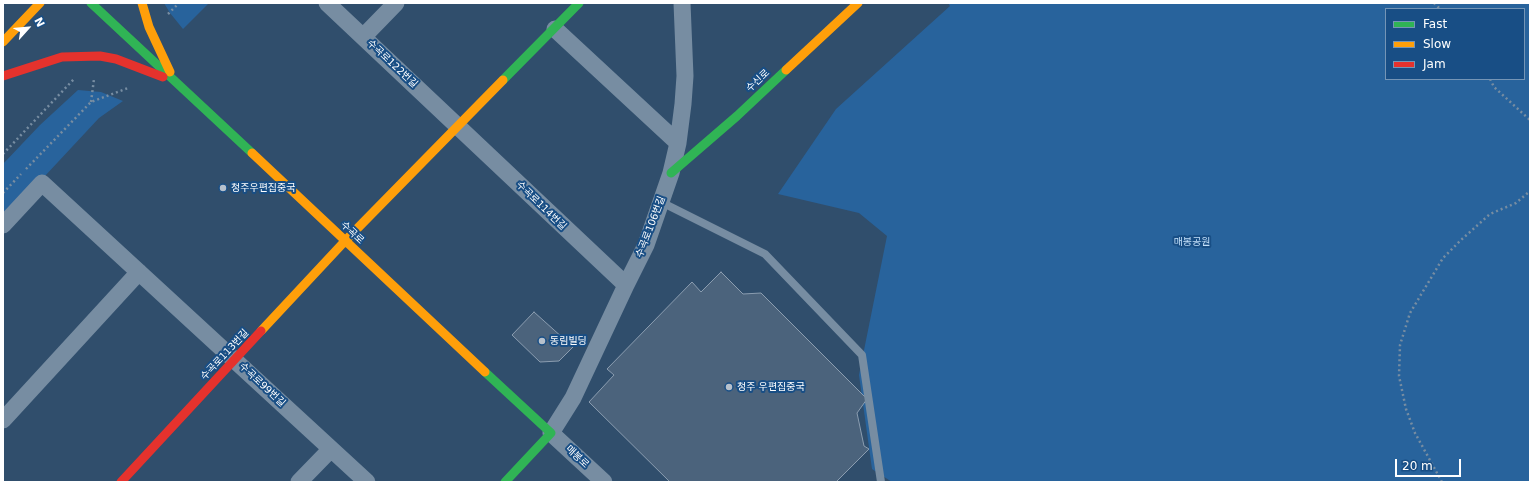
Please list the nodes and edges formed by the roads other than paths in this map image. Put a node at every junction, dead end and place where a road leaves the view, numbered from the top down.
1 (40, 3) edge
2 (91, 3) edge
3 (142, 3) edge
4 (326, 3) edge
5 (396, 3) edge
6 (579, 3) edge
7 (682, 3) edge
8 (858, 3) edge
9 (555, 29) junction
10 (363, 37) junction
11 (3, 42) edge
12 (3, 76) edge
13 (175, 82) junction
14 (458, 126) junction
15 (678, 143) junction
16 (671, 173) junction
17 (661, 202) junction
18 (3, 225) edge
19 (345, 241) junction
20 (139, 272) junction
21 (626, 284) junction
22 (235, 360) junction
23 (3, 420) edge
24 (551, 433) junction
25 (331, 449) junction
26 (121, 482) edge
27 (300, 482) edge
28 (367, 482) edge
29 (505, 482) edge
30 (604, 482) edge
31 (881, 482) edge

1 - 11 street
2 - 13 street, 수곡로
3 - 13 street
4 - 10 street, 수곡로122번길
5 - 10 street
6 - 9 street
7 - 15 street, 수곡로106번길
8 - 16 street, 수신로
9 - 14 street
9 - 15 street
10 - 14 street, 수곡로122번길
12 - 13 street
13 - 19 street, 수곡로
14 - 19 street
14 - 21 street, 수곡로114번길
15 - 16 street, 수곡로106번길
16 - 17 street, 수곡로106번길
17 - 21 street, 수곡로106번길
17 - 31 lane
18 - 20 street, 수곡로99번길
19 - 22 street, 수곡로113번길
19 - 24 street, 수곡로
20 - 22 street, 수곡로99번길
20 - 23 street
21 - 24 street, 수곡로106번길
22 - 25 street, 수곡로99번길
22 - 26 street, 수곡로113번길
24 - 29 street
24 - 30 street, 매봉로
25 - 27 street
25 - 28 street, 수곡로99번길

